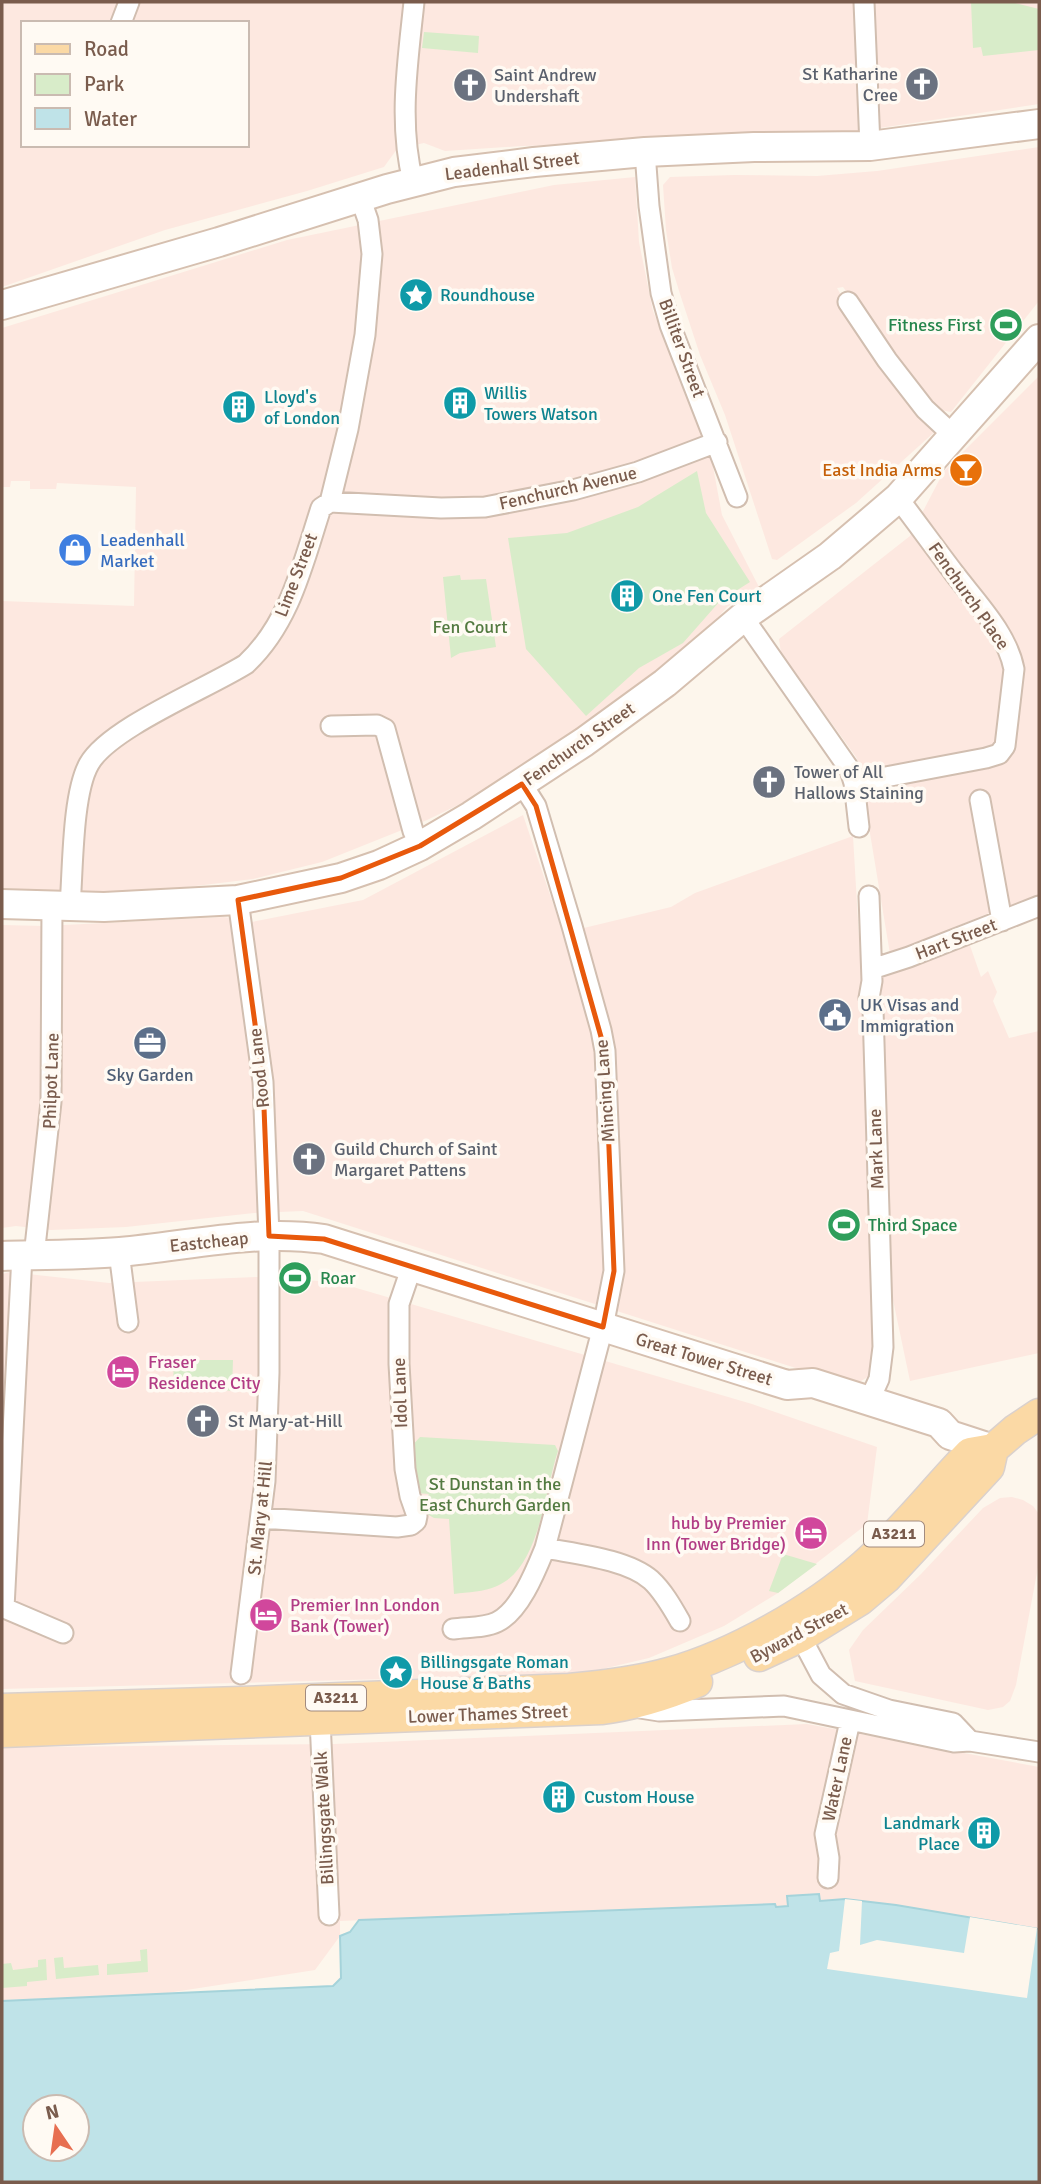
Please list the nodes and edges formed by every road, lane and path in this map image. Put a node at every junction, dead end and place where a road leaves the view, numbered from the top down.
1 (129, 2) edge
2 (414, 2) edge
3 (864, 2) edge
4 (122, 21) edge
5 (1039, 124) edge
6 (870, 146) junction
7 (645, 152) junction
8 (413, 181) junction
9 (360, 197) junction
10 (848, 302) dead end
11 (2, 306) edge
12 (1039, 339) edge
13 (953, 435) junction
14 (717, 442) junction
15 (737, 497) dead end
16 (898, 498) junction
17 (330, 502) junction
18 (743, 617) junction
19 (331, 726) dead end
20 (855, 783) junction
21 (522, 784) junction
22 (981, 800) dead end
23 (859, 827) dead end
24 (420, 846) junction
25 (869, 896) dead end
26 (238, 900) junction
27 (2, 904) edge
28 (61, 905) junction
29 (1039, 906) edge
30 (1002, 921) junction
31 (872, 968) junction
32 (269, 1236) junction
33 (119, 1252) junction
34 (19, 1256) edge
35 (412, 1266) junction
36 (128, 1322) dead end
37 (603, 1327) junction
38 (787, 1385) junction
39 (869, 1401) junction
40 (1039, 1414) edge
41 (950, 1435) junction
42 (993, 1448) junction
43 (261, 1518) junction
44 (545, 1548) junction
45 (3, 1607) edge
46 (680, 1621) dead end
47 (795, 1627) junction
48 (453, 1629) dead end
49 (63, 1633) dead end
50 (669, 1673) joint
51 (241, 1674) dead end
52 (625, 1706) junction
53 (2, 1709) edge
54 (320, 1720) junction
55 (850, 1721) junction
56 (2, 1732) edge
57 (970, 1741) junction
58 (1039, 1752) edge
59 (828, 1878) dead end
60 (328, 1915) dead end

1 - 4 street
2 - 8 street
3 - 6 street
5 - 6 street, Leadenhall Street
6 - 7 street, Leadenhall Street
7 - 8 street, Leadenhall Street
7 - 14 street, Billiter Street
8 - 9 street, Leadenhall Street
9 - 11 street, Leadenhall Street
9 - 17 street, Lime Street
10 - 13 street
12 - 13 street, Fenchurch Street
13 - 16 street, Fenchurch Street
14 - 15 street, Billiter Street
14 - 17 street, Fenchurch Avenue
16 - 18 street, Fenchurch Street
16 - 20 street, Fenchurch Place
17 - 28 street, Lime Street
18 - 20 street
18 - 21 street, Fenchurch Street
19 - 24 street
20 - 23 street
21 - 24 street, Fenchurch Street
21 - 37 street, Mincing Lane
22 - 30 street
24 - 26 street, Fenchurch Street
25 - 31 street, Mark Lane
26 - 28 street, Fenchurch Street
26 - 32 street, Rood Lane
27 - 28 street, Fenchurch Street
28 - 34 street, Philpot Lane
29 - 30 street, Hart Street
30 - 31 street, Hart Street
31 - 39 street, Mark Lane
32 - 33 street, Eastcheap
32 - 35 street, Eastcheap
32 - 43 street, St. Mary at Hill
33 - 34 street, Eastcheap
33 - 36 street
34 - 45 street, Philpot Lane
35 - 37 street, Great Tower Street
35 - 43 street, Idol Lane
37 - 38 street, Great Tower Street
37 - 44 street, Mincing Lane
38 - 39 street, Great Tower Street
38 - 41 street
39 - 41 street, Great Tower Street
40 - 42 main road, Byward Street
41 - 42 street, Great Tower Street
42 - 47 main road, Byward Street / A3211
43 - 51 street, St. Mary at Hill
44 - 46 street
44 - 48 street, Mincing Lane
45 - 49 street
47 - 50 main road, Byward Street / A3211
47 - 52 main road, Byward Street / A3211
47 - 57 street, Lower Thames Street
50 - 53 main road, Lower Thames Street / A3211
52 - 54 main road, Lower Thames Street / A3211
52 - 55 street, Lower Thames Street
54 - 56 main road, Lower Thames Street / A3211
54 - 60 street, Billingsgate Walk
55 - 57 street, Lower Thames Street
55 - 59 street, Water Lane
57 - 58 street, Lower Thames Street

